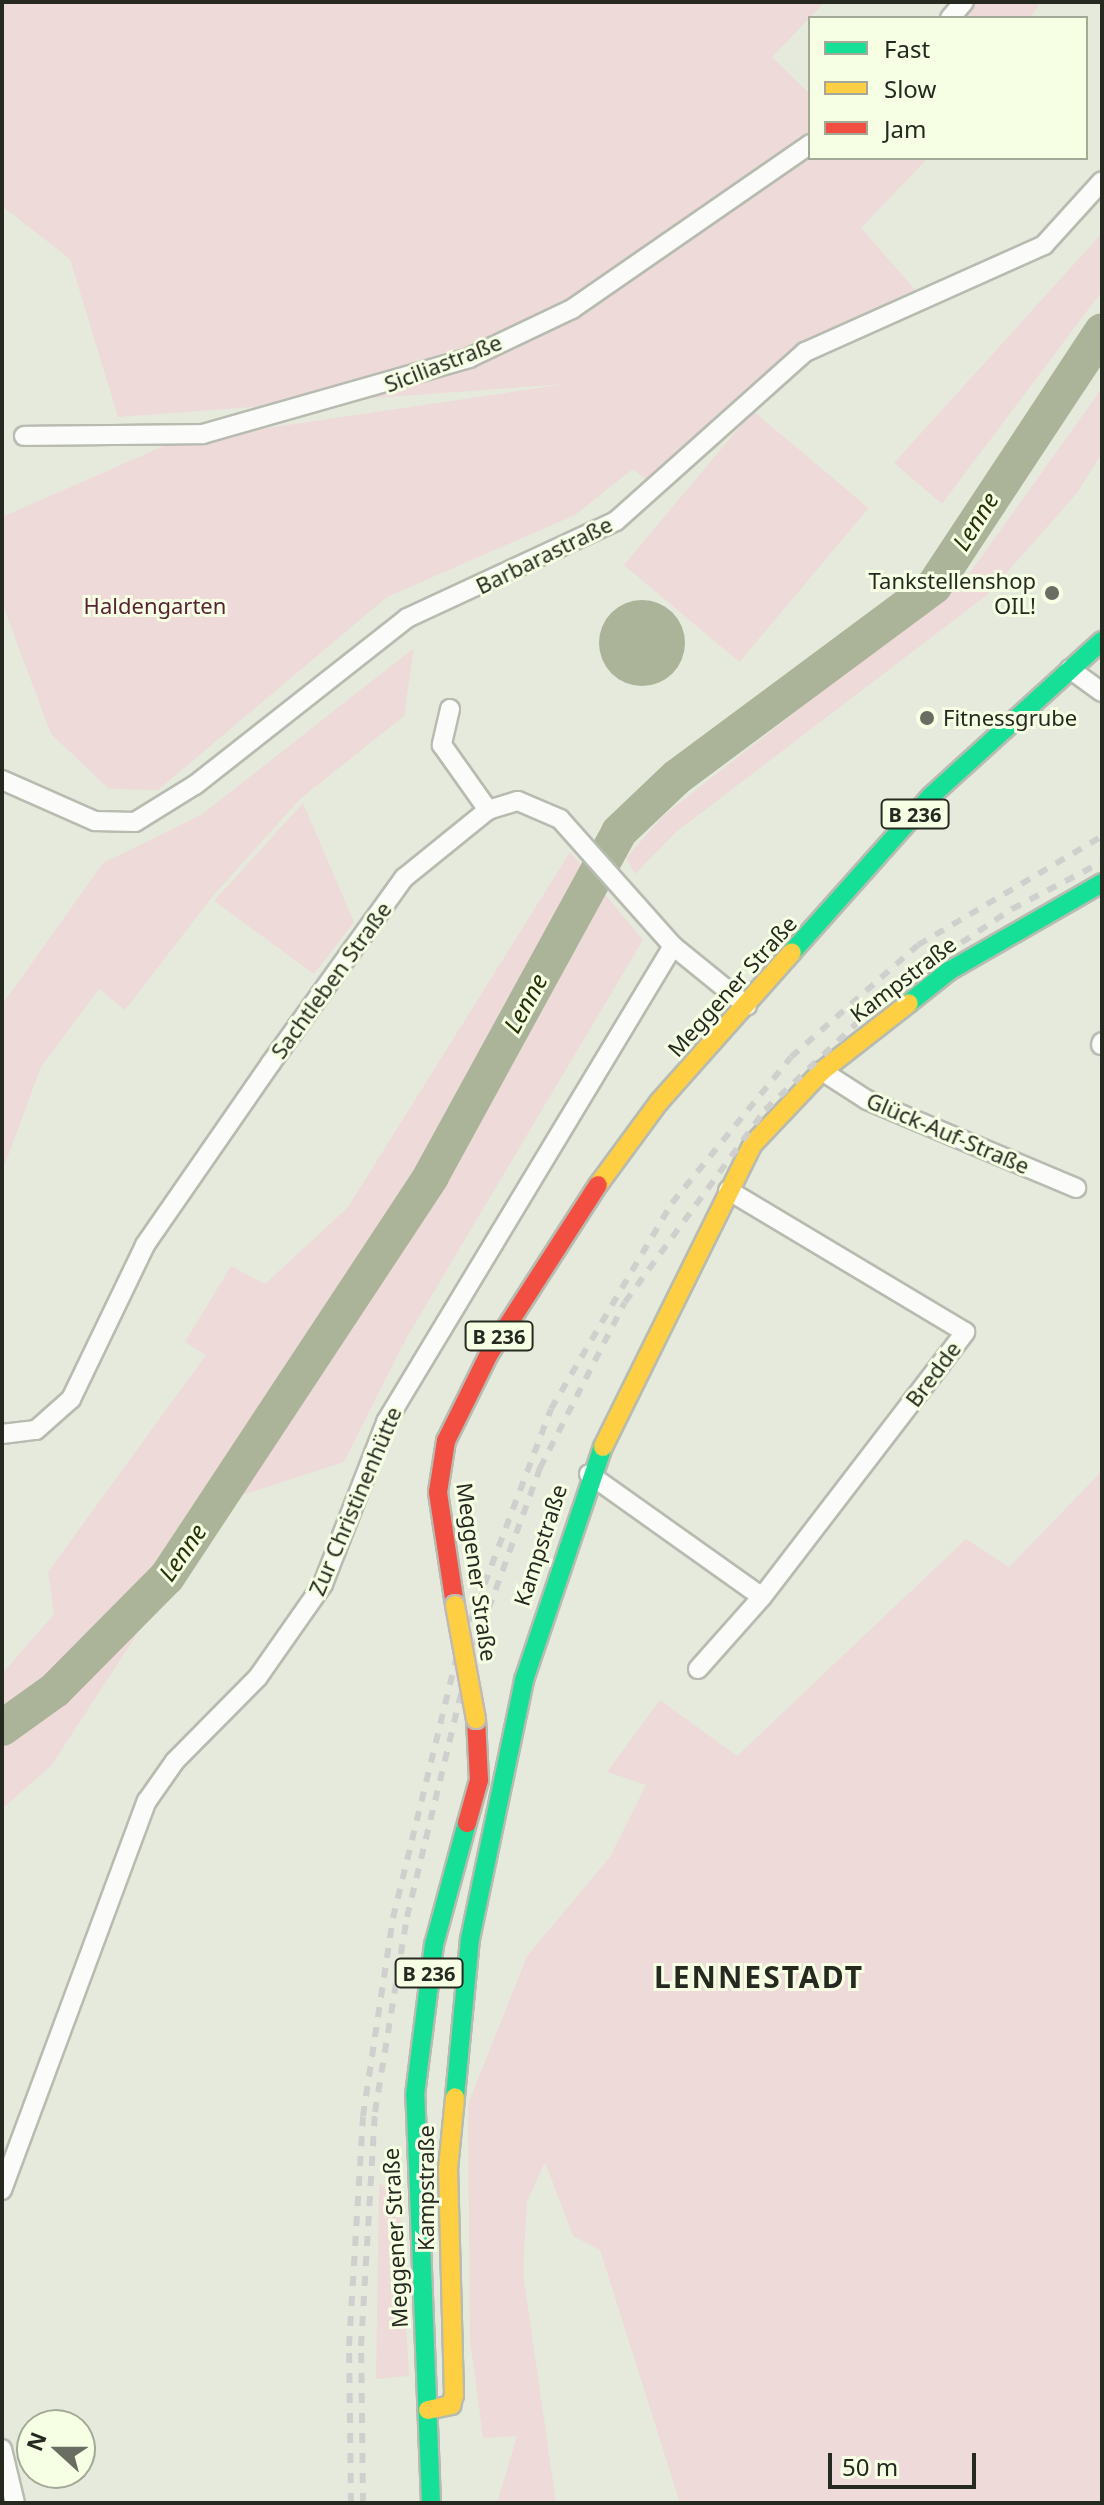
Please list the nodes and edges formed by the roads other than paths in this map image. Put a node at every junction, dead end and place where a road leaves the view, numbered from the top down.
1 (808, 145) edge
2 (1102, 181) edge
3 (24, 436) dead end
4 (1102, 641) edge
5 (1070, 669) junction
6 (1102, 692) edge
7 (450, 709) dead end
8 (2, 780) edge
9 (488, 810) junction
10 (1102, 883) edge
11 (673, 946) junction
12 (747, 1006) junction
13 (822, 1071) junction
14 (1076, 1188) dead end
15 (728, 1190) junction
16 (2, 1434) edge
17 (589, 1474) junction
18 (762, 1597) junction
19 (698, 1669) dead end
20 (2, 2190) edge
21 (428, 2410) junction
22 (2, 2449) edge
23 (15, 2503) edge
24 (431, 2503) edge

1 - 3 street, Siciliastraße
2 - 8 street, Barbarastraße
4 - 5 main road, Meggener Straße / B 236
5 - 6 street
5 - 12 main road, Meggener Straße / B 236
7 - 9 street
9 - 11 street
9 - 16 street, Sachtleben Straße
10 - 13 main road, Kampstraße
11 - 12 street
11 - 20 street, Zur Christinenhütte
12 - 21 main road, Meggener Straße / B 236, bridge
13 - 14 street, Glück-Auf-Straße
13 - 15 main road, Kampstraße
15 - 17 main road, Kampstraße
15 - 18 street, Bredde
17 - 18 street
17 - 21 main road, Kampstraße
18 - 19 street, Bredde
21 - 24 main road, Meggener Straße / B 236
22 - 23 street

